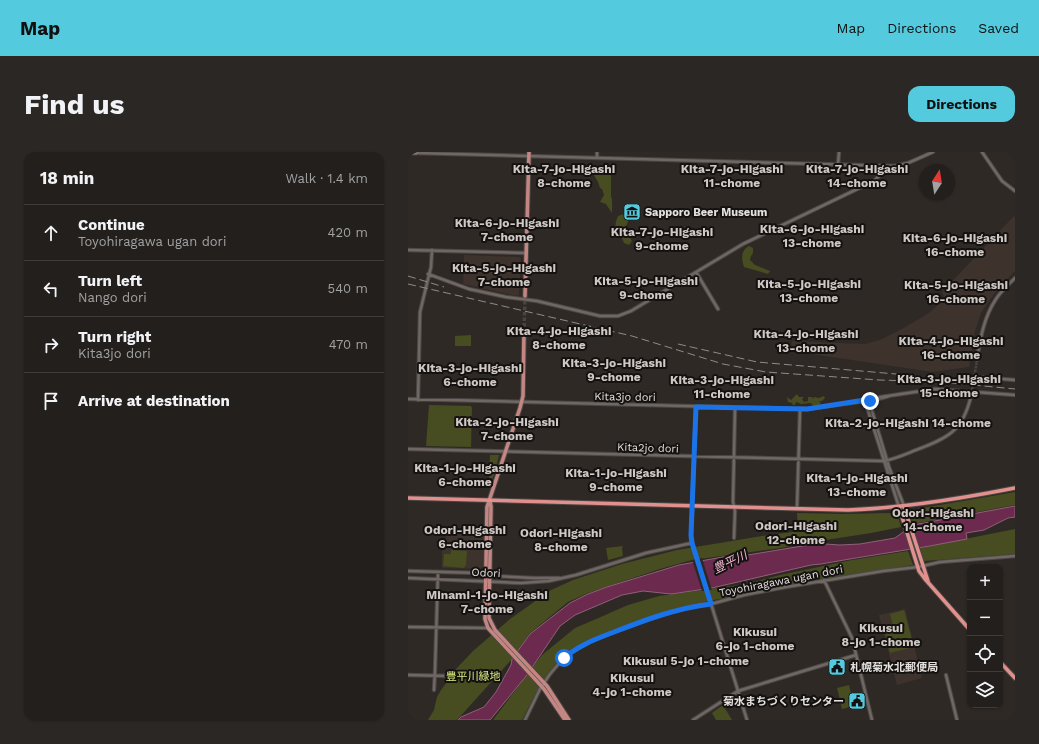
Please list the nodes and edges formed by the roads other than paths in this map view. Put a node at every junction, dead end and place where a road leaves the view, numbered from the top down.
1 (597, 152) edge
2 (839, 152) edge
3 (933, 152) edge
4 (982, 152) edge
5 (408, 153) edge
6 (417, 153) edge
7 (529, 154) edge
8 (597, 158) junction
9 (838, 165) junction
10 (883, 166) junction
11 (1015, 191) edge
12 (408, 250) edge
13 (432, 250) junction
14 (526, 253) junction
15 (696, 272) junction
16 (428, 274) junction
17 (1015, 278) edge
18 (525, 296) tunnel mouth
19 (718, 309) dead end
20 (524, 332) tunnel mouth
21 (977, 360) tunnel mouth
22 (978, 377) dead end
23 (1015, 380) edge
24 (1015, 395) edge
25 (971, 396) tunnel mouth
26 (408, 399) edge
27 (418, 400) junction
28 (865, 400) junction
29 (869, 400) junction
30 (522, 402) junction
31 (696, 407) junction
32 (735, 408) junction
33 (800, 409) junction
34 (408, 449) edge
35 (506, 452) junction
36 (694, 457) junction
37 (734, 458) junction
38 (799, 460) junction
39 (888, 460) junction
40 (884, 461) junction
41 (1015, 488) edge
42 (408, 498) edge
43 (490, 500) junction
44 (692, 505) junction
45 (734, 506) junction
46 (899, 507) junction
47 (904, 507) junction
48 (797, 508) junction
49 (734, 538) dead end
50 (692, 543) junction
51 (1015, 556) edge
52 (922, 564) junction
53 (917, 565) junction
54 (408, 571) edge
55 (438, 572) junction
56 (488, 575) junction
57 (408, 578) edge
58 (563, 578) junction
59 (438, 579) junction
60 (487, 580) junction
61 (824, 580) junction
62 (929, 584) junction
63 (711, 602) junction
64 (408, 627) edge
65 (437, 627) junction
66 (493, 627) junction
67 (967, 627) edge
68 (488, 628) junction
69 (495, 632) junction
70 (856, 655) junction
71 (1003, 665) edge
72 (408, 675) edge
73 (946, 675) dead end
74 (435, 676) junction
75 (449, 676) dead end
76 (1015, 678) edge
77 (543, 684) junction
78 (434, 690) dead end
79 (738, 691) junction
80 (525, 720) edge
81 (565, 720) edge
82 (569, 720) edge
83 (693, 720) edge
84 (747, 720) edge
85 (872, 720) edge
86 (957, 720) edge

1 - 8 street
2 - 9 street
3 - 10 street
4 - 11 street
5 - 6 main road
6 - 7 street
7 - 8 street
7 - 14 main road
8 - 9 street
9 - 10 street
10 - 15 street
12 - 13 street
13 - 14 street
13 - 16 street
14 - 18 main road
15 - 16 street
15 - 19 street
16 - 27 street
17 - 21 street
20 - 30 main road
22 - 23 street
24 - 29 street
25 - 39 street, Kita2jo dori
26 - 27 street, Kita3jo dori
27 - 30 street, Kita3jo dori
28 - 29 street, Kita3jo dori
28 - 33 street, Kita3jo dori
28 - 40 street
29 - 39 street
30 - 31 street, Kita3jo dori
30 - 35 main road
31 - 32 street, Kita3jo dori
31 - 36 street
32 - 33 street, Kita3jo dori
32 - 37 street
33 - 38 street
34 - 35 street, Kita2jo dori
35 - 36 street, Kita2jo dori
35 - 43 main road
36 - 37 street, Kita2jo dori
36 - 44 street
37 - 38 street, Kita2jo dori
37 - 45 street
38 - 40 street, Kita2jo dori
38 - 48 street
39 - 40 street, Kita2jo dori
39 - 47 street
40 - 46 street
41 - 47 highway
42 - 43 highway
43 - 44 highway
43 - 56 main road
44 - 45 highway
44 - 50 street
45 - 48 highway
45 - 49 street
46 - 47 highway
46 - 48 highway
46 - 53 highway
47 - 52 highway
50 - 58 street, Odori
50 - 63 street
51 - 52 street
52 - 53 street, Toyohiragawa ugan dori
52 - 62 highway
53 - 61 street, Toyohiragawa ugan dori
53 - 62 highway
54 - 55 street, Odori
55 - 56 street, Odori
55 - 59 street
56 - 58 street, Odori
56 - 60 main road
57 - 59 street, Odori
58 - 60 street, Odori
59 - 60 street, Odori
59 - 65 street
60 - 66 main road
60 - 68 main road
61 - 63 street, Toyohiragawa ugan dori
61 - 70 street
62 - 67 highway
63 - 77 street, Toyohiragawa ugan dori
63 - 79 street
64 - 65 street
65 - 68 street
65 - 74 street
66 - 68 street
66 - 69 main road
68 - 69 main road
69 - 77 main road
70 - 79 street
70 - 85 street
71 - 76 highway
72 - 74 street
73 - 86 street
74 - 75 street
74 - 78 street
77 - 80 street, Toyohiragawa ugan dori
77 - 81 main road
77 - 82 main road
79 - 83 street
79 - 84 street

